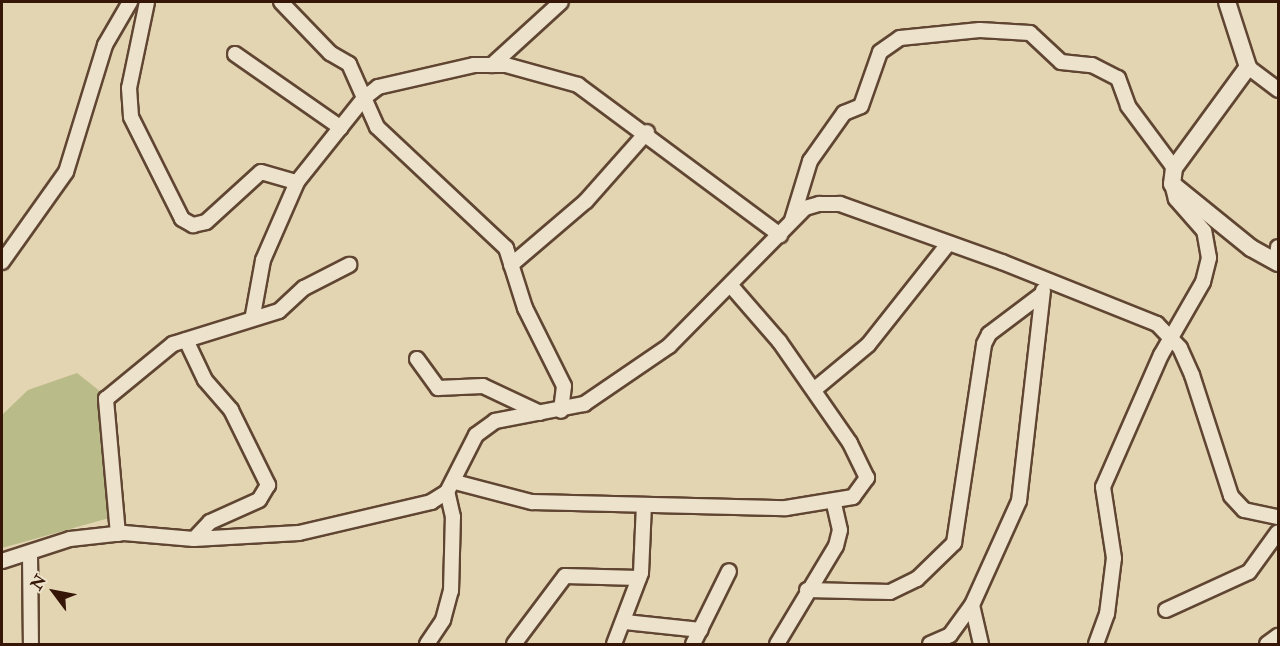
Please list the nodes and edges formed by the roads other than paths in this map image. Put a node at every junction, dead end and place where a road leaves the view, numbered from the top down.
1 (130, 2) edge
2 (147, 2) edge
3 (281, 2) edge
4 (561, 2) edge
5 (1227, 2) edge
6 (235, 54) dead end
7 (492, 65) junction
8 (1248, 67) junction
9 (1278, 90) edge
10 (364, 98) junction
11 (341, 128) junction
12 (647, 132) junction
13 (1173, 176) junction
14 (297, 182) junction
15 (792, 223) junction
16 (780, 235) junction
17 (948, 244) junction
18 (1278, 257) edge
19 (2, 262) edge
20 (349, 264) dead end
21 (511, 265) junction
22 (1044, 279) junction
23 (732, 286) junction
24 (1042, 294) junction
25 (253, 315) junction
26 (186, 339) junction
27 (1172, 339) junction
28 (417, 359) dead end
29 (815, 389) junction
30 (561, 411) junction
31 (540, 413) junction
32 (451, 487) junction
33 (834, 504) junction
34 (645, 505) junction
35 (1278, 517) edge
36 (1278, 532) edge
37 (118, 534) junction
38 (194, 539) junction
39 (30, 554) junction
40 (2, 561) edge
41 (729, 571) dead end
42 (639, 578) junction
43 (807, 590) junction
44 (972, 605) junction
45 (1166, 610) dead end
46 (625, 622) junction
47 (701, 630) junction
48 (1278, 636) edge
49 (777, 644) edge
50 (31, 645) edge
51 (427, 645) edge
52 (514, 645) edge
53 (614, 645) edge
54 (693, 645) edge
55 (930, 645) edge
56 (981, 645) edge
57 (1096, 645) edge
58 (1267, 645) edge

1 - 19 street
2 - 14 street
3 - 10 street
4 - 7 street
5 - 8 street
6 - 11 street
7 - 10 street
7 - 12 street
8 - 9 street
8 - 13 street
10 - 11 street
10 - 21 street
11 - 14 street
12 - 16 street
12 - 21 street
13 - 15 street
13 - 18 street
13 - 27 street
14 - 25 street
15 - 16 street
15 - 17 street
16 - 23 street
17 - 22 street
17 - 29 street
20 - 25 street
21 - 30 street
22 - 24 street
22 - 27 street
23 - 29 street
23 - 30 street
24 - 43 street
24 - 44 street
25 - 26 street
26 - 37 street
26 - 38 street
27 - 35 street
27 - 57 street
28 - 31 street
29 - 33 street
30 - 31 street
31 - 32 street
32 - 34 street
32 - 38 street
32 - 51 street
33 - 34 street
33 - 43 street
34 - 42 street
36 - 45 street
37 - 38 street
37 - 39 street
39 - 40 street
39 - 50 street
41 - 47 street
42 - 46 street
42 - 52 street
43 - 49 street
44 - 55 street
44 - 56 street
46 - 47 street
46 - 53 street
47 - 54 street
48 - 58 street

